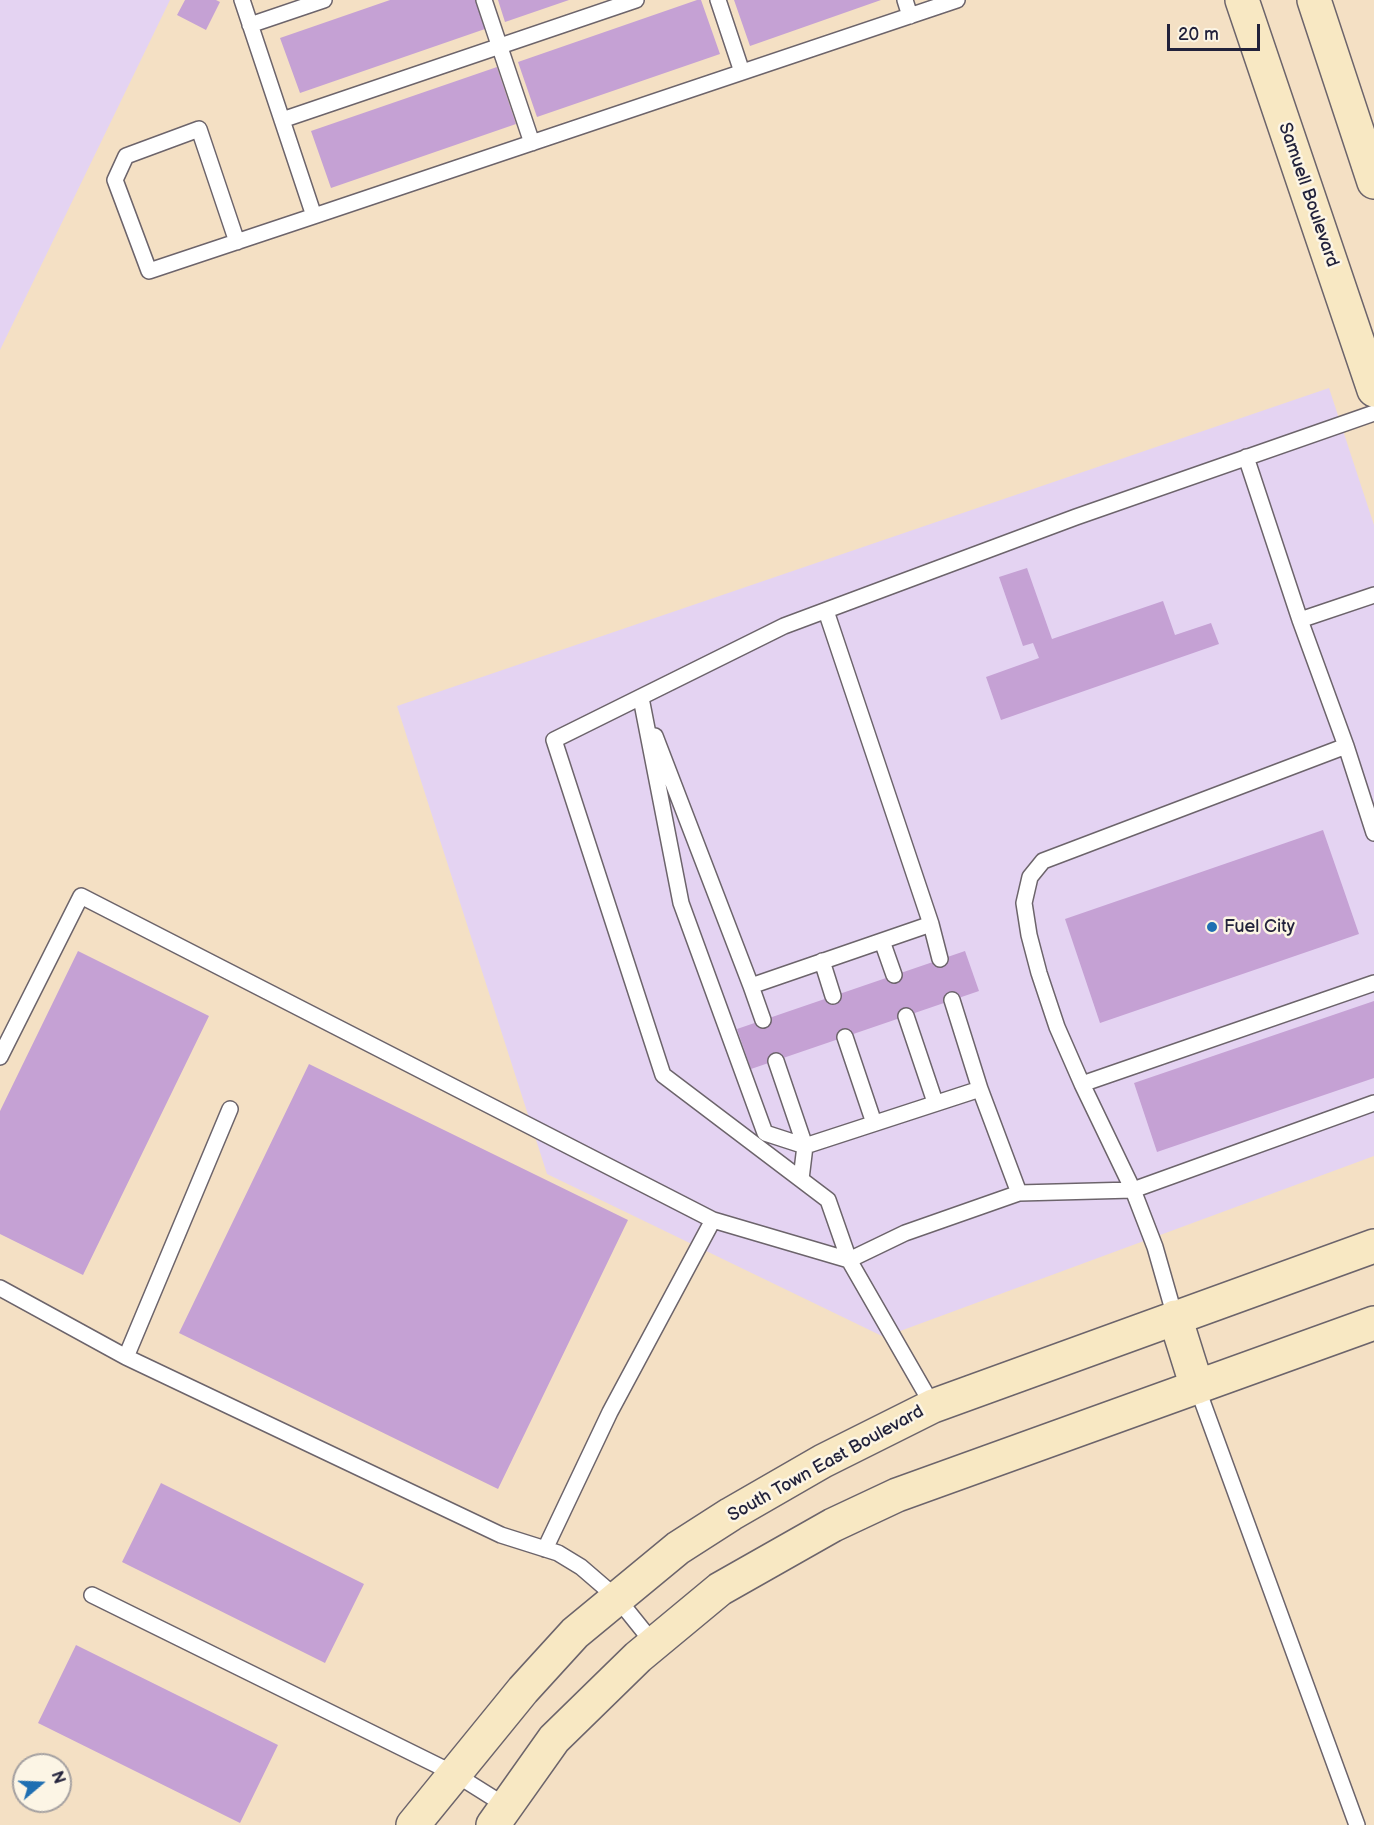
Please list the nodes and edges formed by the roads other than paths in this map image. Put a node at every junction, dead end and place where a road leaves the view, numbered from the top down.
1 (242, 0) edge
2 (324, 0) edge
3 (484, 0) edge
4 (636, 0) edge
5 (718, 0) edge
6 (905, 0) edge
7 (957, 0) edge
8 (1242, 0) edge
9 (1314, 0) edge
10 (910, 16) junction
11 (250, 25) junction
12 (499, 46) junction
13 (742, 72) junction
14 (282, 120) junction
15 (532, 143) junction
16 (1374, 182) edge
17 (314, 216) junction
18 (237, 242) junction
19 (1374, 390) edge
20 (1374, 413) edge
21 (1246, 457) junction
22 (1374, 595) edge
23 (826, 611) junction
24 (1300, 620) junction
25 (640, 698) junction
26 (1346, 746) junction
27 (1374, 833) edge
28 (931, 924) junction
29 (882, 941) junction
30 (940, 960) dead end
31 (822, 961) junction
32 (894, 975) dead end
33 (1374, 983) edge
34 (751, 986) junction
35 (832, 996) dead end
36 (952, 1000) dead end
37 (906, 1016) dead end
38 (763, 1020) dead end
39 (845, 1037) dead end
40 (0, 1057) edge
41 (776, 1061) dead end
42 (1082, 1084) junction
43 (980, 1089) junction
44 (935, 1102) junction
45 (1374, 1103) edge
46 (230, 1109) dead end
47 (874, 1123) junction
48 (805, 1146) junction
49 (801, 1179) junction
50 (1132, 1190) junction
51 (1019, 1192) junction
52 (712, 1220) junction
53 (1374, 1246) edge
54 (849, 1260) junction
55 (0, 1288) edge
56 (1175, 1317) junction
57 (1374, 1323) edge
58 (126, 1357) junction
59 (1197, 1387) junction
60 (933, 1406) junction
61 (545, 1549) junction
62 (92, 1594) dead end
63 (617, 1598) junction
64 (654, 1644) junction
65 (454, 1774) junction
66 (499, 1815) edge
67 (413, 1825) edge
68 (1357, 1825) edge

1 - 11 lane
2 - 11 lane
3 - 12 lane
4 - 12 lane
5 - 13 lane
6 - 10 lane
7 - 10 lane
8 - 19 main road, Samuell Boulevard
9 - 16 main road
10 - 13 lane
11 - 14 lane
12 - 14 lane
12 - 15 lane
13 - 15 lane
14 - 17 lane
15 - 17 lane
17 - 18 lane
18 - 18 lane
20 - 21 lane
21 - 23 lane
21 - 24 lane
22 - 24 lane
23 - 25 lane
23 - 28 lane
24 - 26 lane
25 - 34 lane
25 - 48 lane
25 - 49 lane
26 - 27 lane
26 - 42 lane
28 - 29 lane
28 - 30 lane
29 - 31 lane
29 - 32 lane
31 - 34 lane
31 - 35 lane
33 - 42 lane
34 - 38 lane
36 - 43 lane
37 - 44 lane
39 - 47 lane
40 - 52 lane
41 - 48 lane
42 - 50 lane
43 - 44 lane
43 - 51 lane
44 - 47 lane
45 - 50 lane
46 - 58 lane
47 - 48 lane
48 - 49 lane
49 - 54 lane
50 - 51 lane
50 - 56 lane
51 - 54 lane
52 - 54 lane
52 - 61 lane
53 - 56 main road, South Town East Boulevard
54 - 60 lane
55 - 58 lane
56 - 59 main road
56 - 60 main road, South Town East Boulevard
57 - 59 main road
58 - 61 lane
59 - 64 main road
59 - 68 lane
60 - 63 main road, South Town East Boulevard
61 - 63 lane
62 - 65 lane
63 - 64 lane
63 - 65 main road, South Town East Boulevard
64 - 66 main road
65 - 66 lane
65 - 67 main road, South Town East Boulevard

